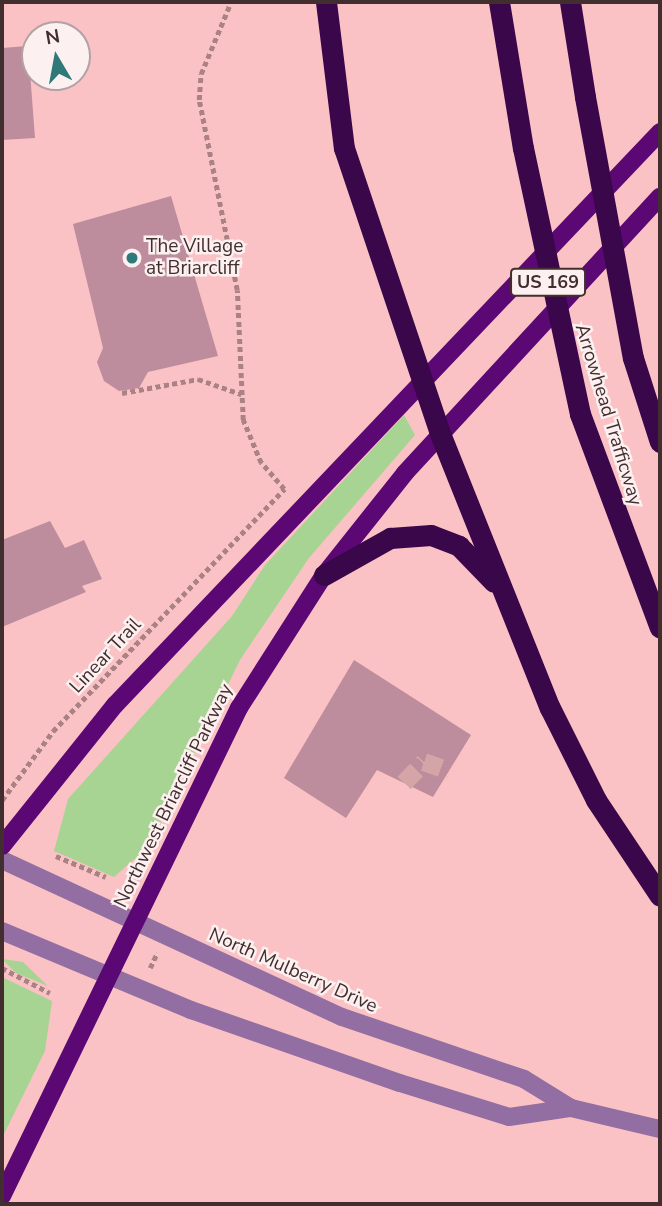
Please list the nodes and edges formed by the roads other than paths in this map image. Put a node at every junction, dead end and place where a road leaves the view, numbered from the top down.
1 (326, 2) edge
2 (499, 2) edge
3 (569, 2) edge
4 (660, 132) edge
5 (660, 197) edge
6 (422, 379) junction
7 (441, 436) junction
8 (660, 442) edge
9 (324, 575) junction
10 (502, 592) junction
11 (660, 628) edge
12 (2, 846) edge
13 (2, 860) edge
14 (660, 897) edge
15 (135, 923) junction
16 (2, 931) edge
17 (111, 976) junction
18 (571, 1108) junction
19 (660, 1129) edge
20 (2, 1196) edge

1 - 6 highway
2 - 11 highway, Arrowhead Trafficway / US 169, bridge
3 - 8 highway, bridge
4 - 6 main road
5 - 7 main road, Northwest Briarcliff Parkway
6 - 7 highway
6 - 12 main road
7 - 9 main road, Northwest Briarcliff Parkway
7 - 10 highway
9 - 10 highway
9 - 15 main road, Northwest Briarcliff Parkway
10 - 14 highway
13 - 15 street, North Mulberry Drive
15 - 17 main road, Northwest Briarcliff Parkway
15 - 18 street, North Mulberry Drive
16 - 17 street, North Mulberry Drive
17 - 18 street, North Mulberry Drive
17 - 20 main road, Northwest Briarcliff Parkway
18 - 19 street, North Mulberry Drive

